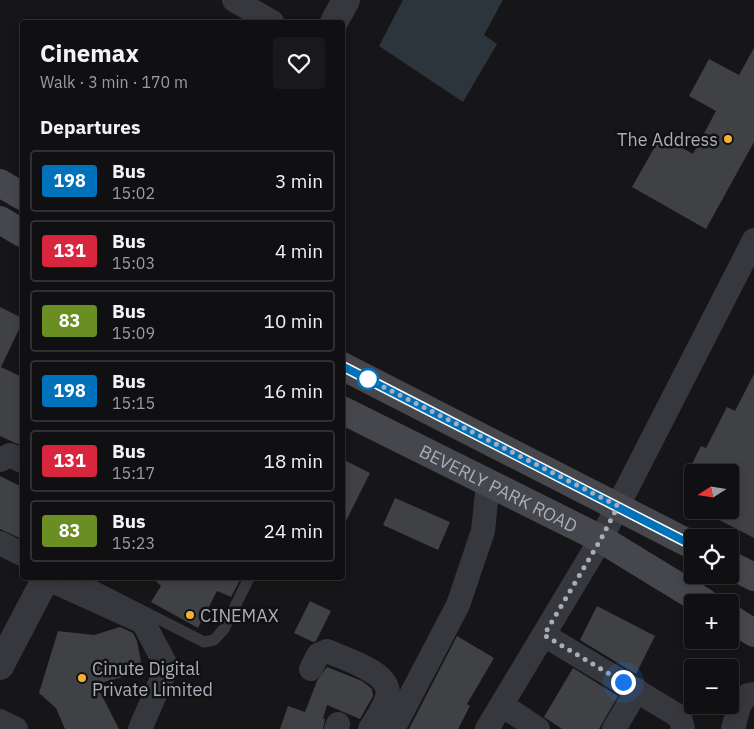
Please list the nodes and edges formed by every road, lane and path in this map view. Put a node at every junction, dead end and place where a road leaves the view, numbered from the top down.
1 (234, 0) edge
2 (346, 0) edge
3 (269, 20) edge
4 (335, 20) edge
5 (0, 183) edge
6 (20, 195) edge
7 (0, 220) edge
8 (20, 232) edge
9 (754, 240) edge
10 (345, 368) edge
11 (345, 412) edge
12 (0, 460) edge
13 (20, 460) edge
14 (488, 483) junction
15 (618, 506) junction
16 (601, 539) junction
17 (684, 541) edge
18 (0, 543) edge
19 (20, 553) edge
20 (739, 570) edge
21 (754, 577) edge
22 (45, 580) edge
23 (50, 580) edge
24 (82, 580) edge
25 (248, 580) edge
26 (691, 594) edge
27 (739, 624) edge
28 (754, 633) edge
29 (544, 635) junction
30 (0, 666) edge
31 (311, 669) dead end
32 (637, 690) junction
33 (754, 694) edge
34 (502, 705) junction
35 (0, 721) edge
36 (16, 729) edge
37 (140, 729) edge
38 (370, 729) edge
39 (393, 729) edge
40 (488, 729) edge
41 (538, 729) edge
42 (614, 729) edge
43 (683, 729) edge
44 (733, 729) edge

1 - 3 street
2 - 4 street
5 - 6 main road
7 - 8 main road
9 - 15 street
10 - 15 main road
11 - 14 main road, BEVERLY PARK ROAD
12 - 13 street
14 - 16 main road, BEVERLY PARK ROAD
14 - 39 street
15 - 16 street
15 - 17 main road
16 - 26 main road, BEVERLY PARK ROAD
16 - 29 street
18 - 19 street
20 - 21 main road
22 - 30 street
23 - 37 street
24 - 25 lane
27 - 28 main road
29 - 32 street
29 - 34 street
31 - 38 street
32 - 42 street
32 - 43 street
33 - 44 street
34 - 40 street
34 - 41 street
35 - 36 street

